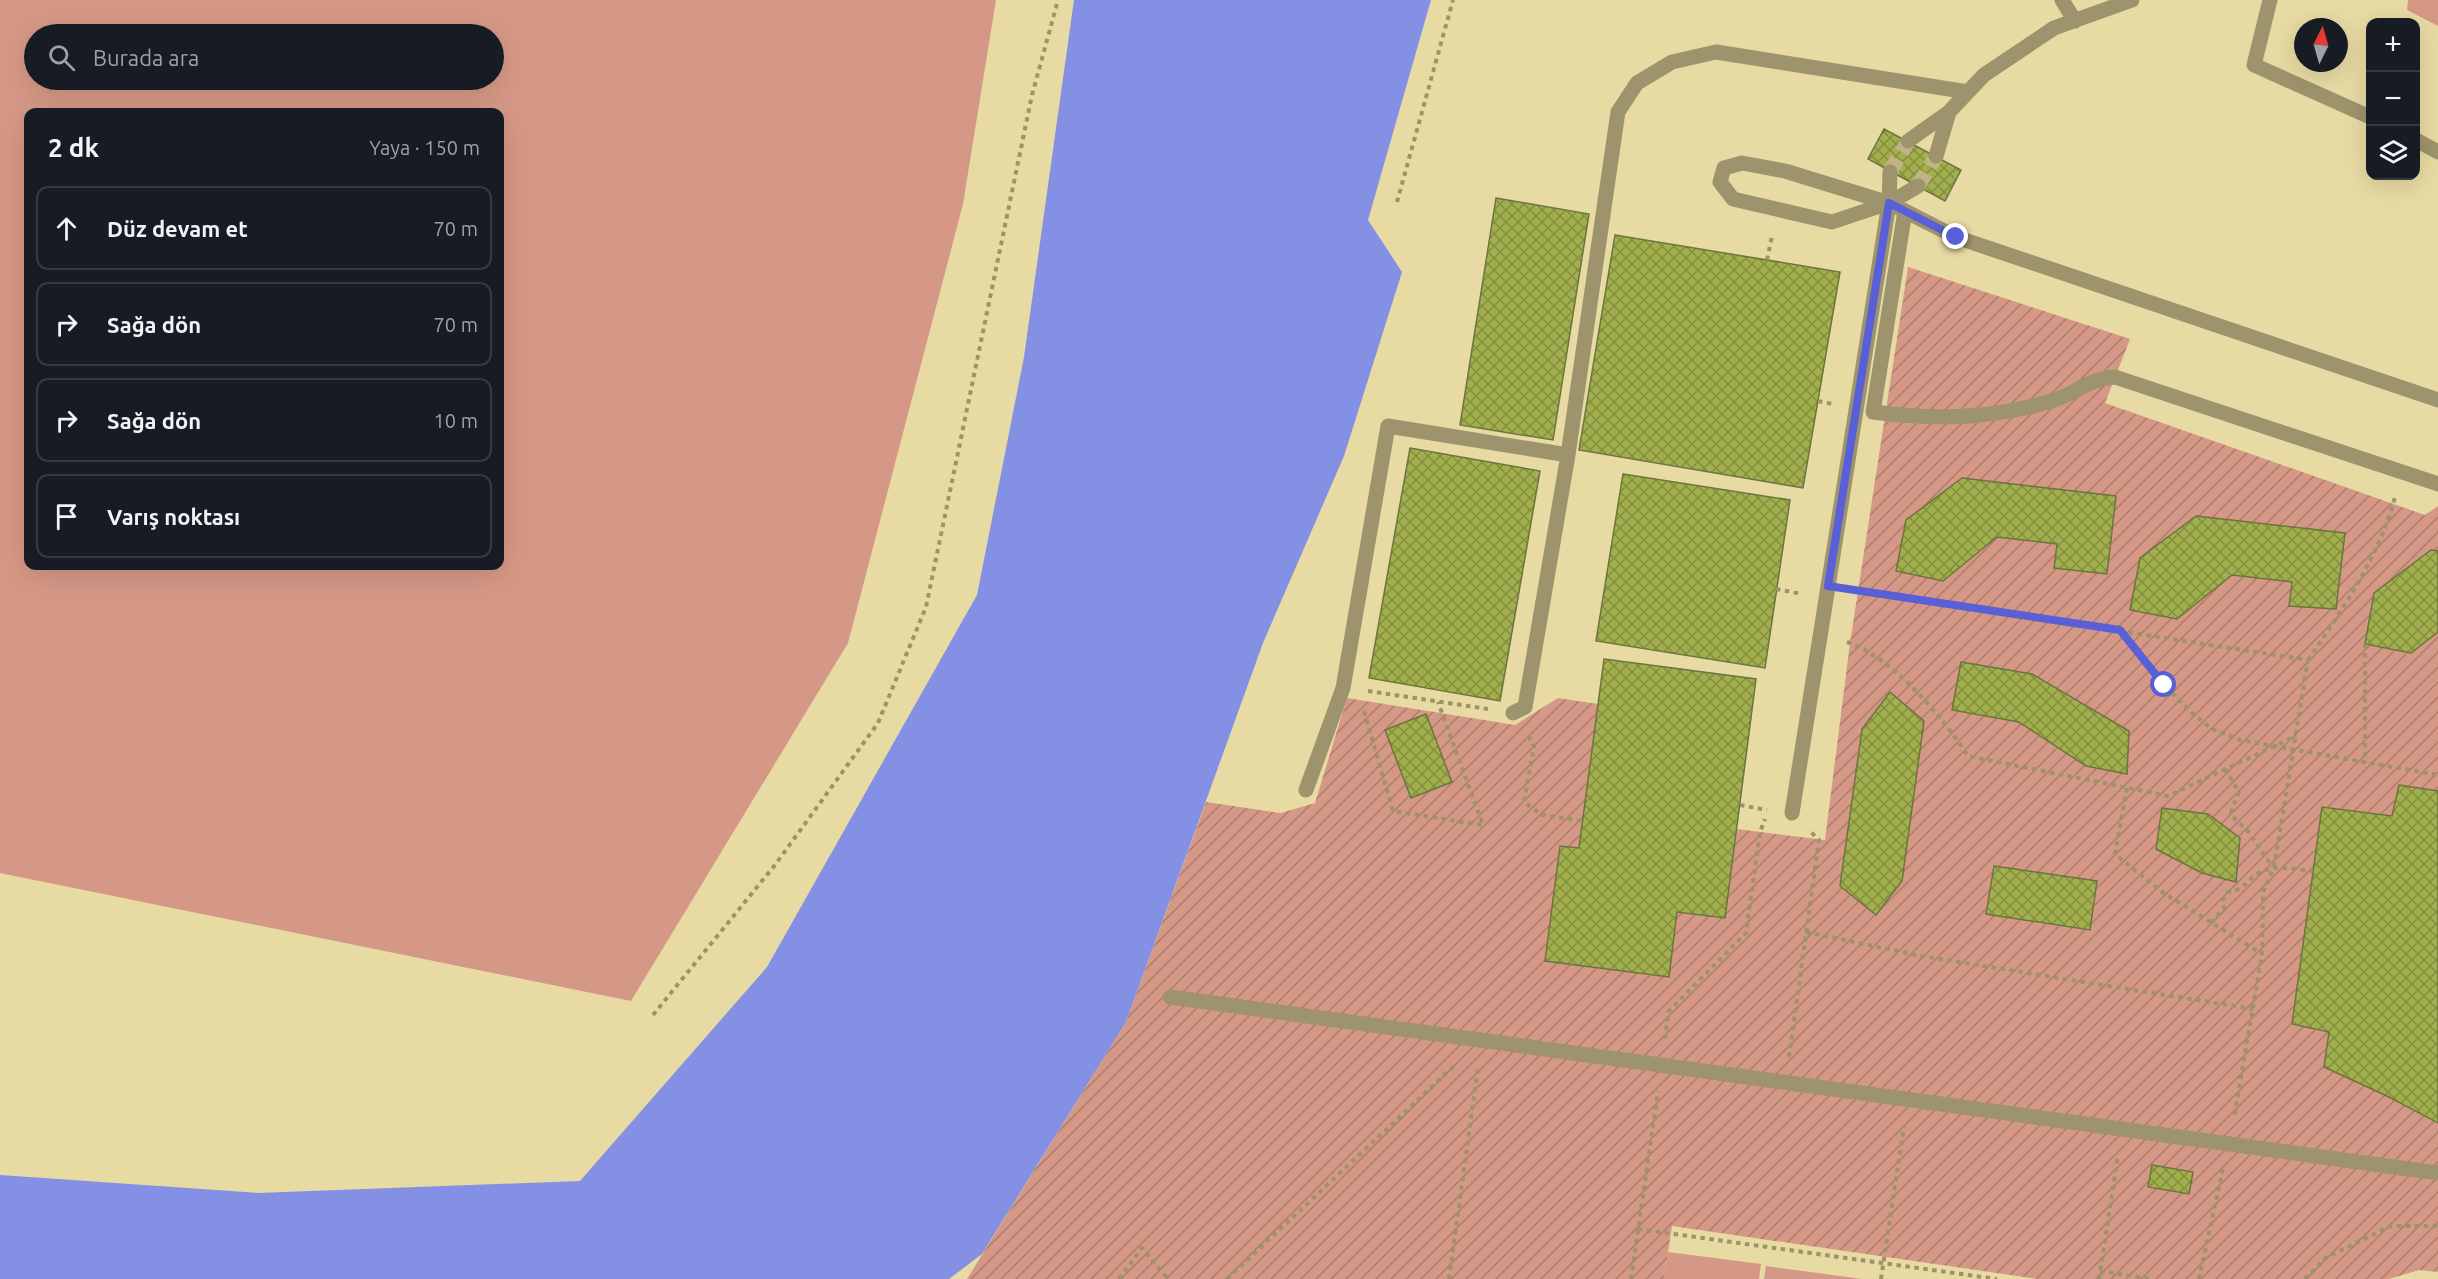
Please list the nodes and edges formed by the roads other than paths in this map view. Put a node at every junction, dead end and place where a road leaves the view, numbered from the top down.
1 (2062, 0) edge
2 (2132, 0) edge
3 (2270, 0) edge
4 (2075, 21) junction
5 (1968, 92) junction
6 (1949, 112) junction
7 (2366, 115) edge
8 (1908, 141) tunnel mouth
9 (2420, 143) edge
10 (2438, 152) edge
11 (1935, 156) tunnel mouth
12 (1890, 172) tunnel mouth
13 (1918, 186) tunnel mouth
14 (1889, 203) junction
15 (1905, 211) junction
16 (2438, 400) edge
17 (1568, 455) junction
18 (2438, 484) edge
19 (1513, 713) road end
20 (1306, 790) dead end
21 (1792, 813) road end
22 (1170, 998) dead end
23 (2438, 1173) edge

1 - 4 street
2 - 4 street
3 - 7 street
4 - 5 street
5 - 6 street
5 - 17 street
6 - 8 street
6 - 11 street
9 - 10 street
12 - 14 street
13 - 14 street
14 - 14 street
14 - 15 street
14 - 21 street
15 - 16 street
15 - 18 street
17 - 19 street
17 - 20 street
22 - 23 street

